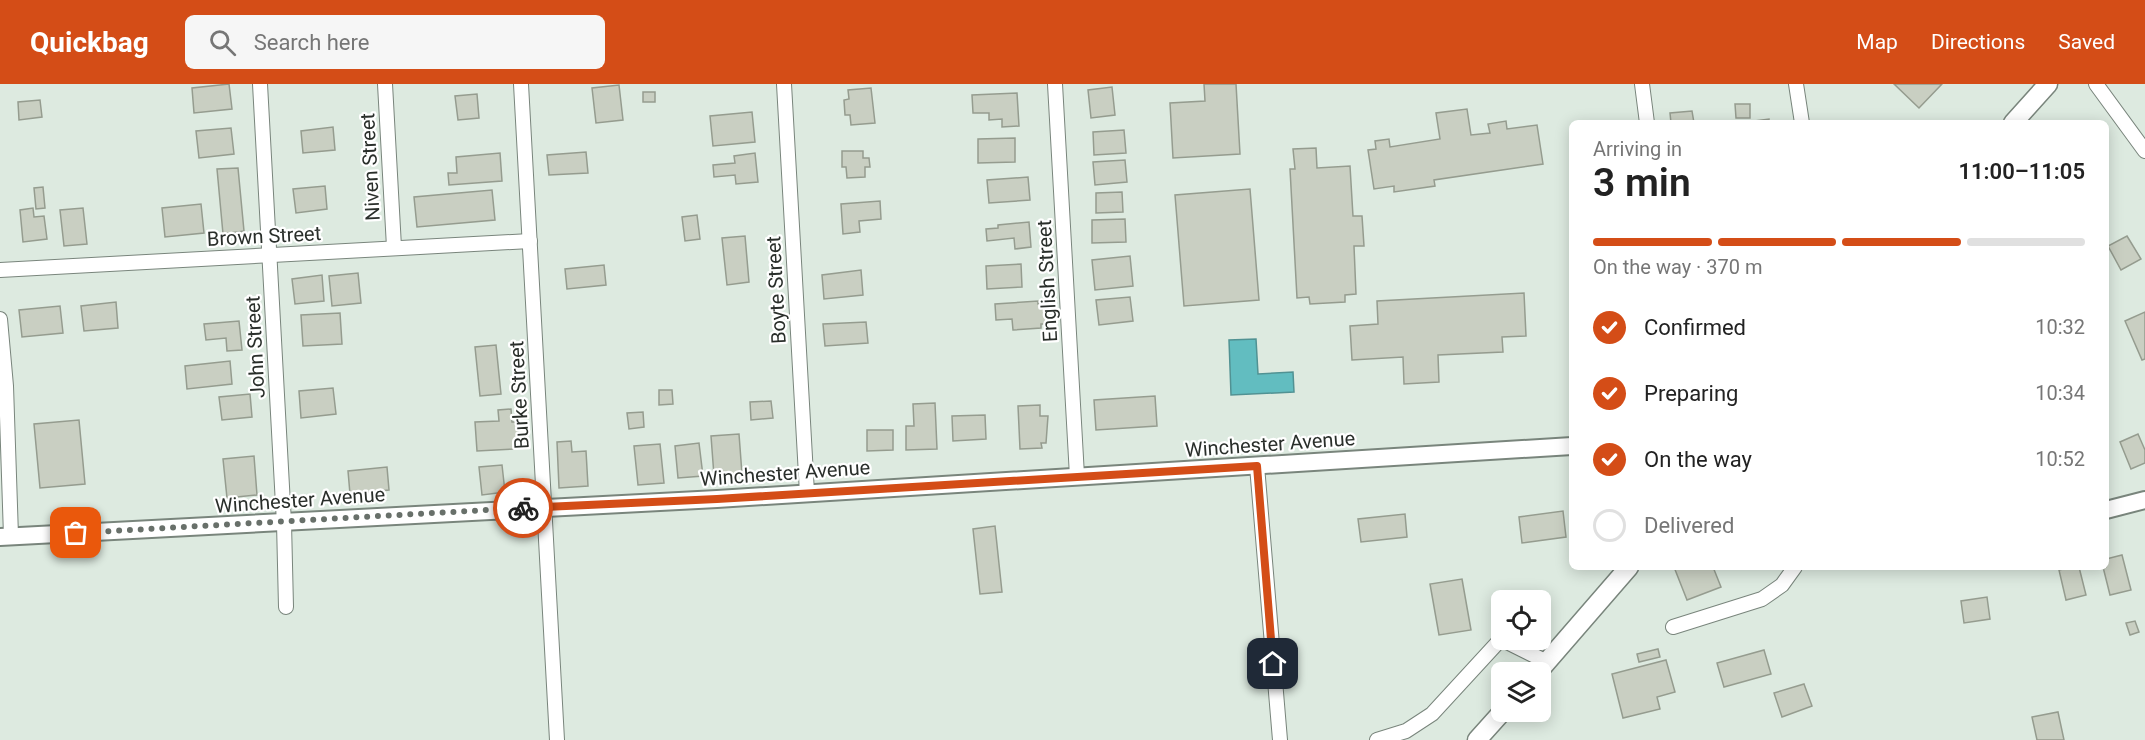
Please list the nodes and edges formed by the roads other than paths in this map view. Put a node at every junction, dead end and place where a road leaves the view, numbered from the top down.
1 (260, 84) edge
2 (385, 84) edge
3 (521, 84) edge
4 (784, 84) edge
5 (1055, 84) edge
6 (1642, 84) edge
7 (1796, 84) edge
8 (2048, 84) edge
9 (2096, 84) edge
10 (1647, 120) edge
11 (1802, 120) edge
12 (2016, 120) edge
13 (2145, 151) edge
14 (530, 240) junction
15 (394, 247) junction
16 (270, 256) junction
17 (0, 270) edge
18 (0, 319) edge
19 (1569, 446) edge
20 (1257, 466) junction
21 (1077, 476) junction
22 (807, 493) junction
23 (2145, 500) edge
24 (545, 507) junction
25 (2109, 509) edge
26 (284, 523) junction
27 (5, 536) edge
28 (1626, 570) edge
29 (1793, 570) edge
30 (286, 607) dead end
31 (1673, 627) dead end
32 (1535, 662) edge
33 (1546, 662) edge
34 (1494, 722) edge
35 (557, 740) edge
36 (1280, 740) edge
37 (1377, 740) edge
38 (1478, 740) edge

1 - 16 street, John Street
2 - 15 street, Niven Street
3 - 14 street, Burke Street
4 - 22 street, Boyte Street
5 - 21 street, English Street
6 - 10 street
7 - 11 street
8 - 12 main road
9 - 13 street
14 - 15 street, Brown Street
14 - 24 street, Burke Street
15 - 16 street, Brown Street
16 - 17 street, Brown Street
16 - 26 street, John Street
18 - 27 street
19 - 20 street, Winchester Avenue
20 - 21 street, Winchester Avenue
20 - 36 street
21 - 22 street, Winchester Avenue
22 - 24 street, Winchester Avenue
23 - 25 street
24 - 26 street, Winchester Avenue
24 - 35 street, Burke Street
26 - 27 street, Winchester Avenue
26 - 30 street, John Street
28 - 33 main road
29 - 31 street
32 - 37 street
34 - 38 main road

